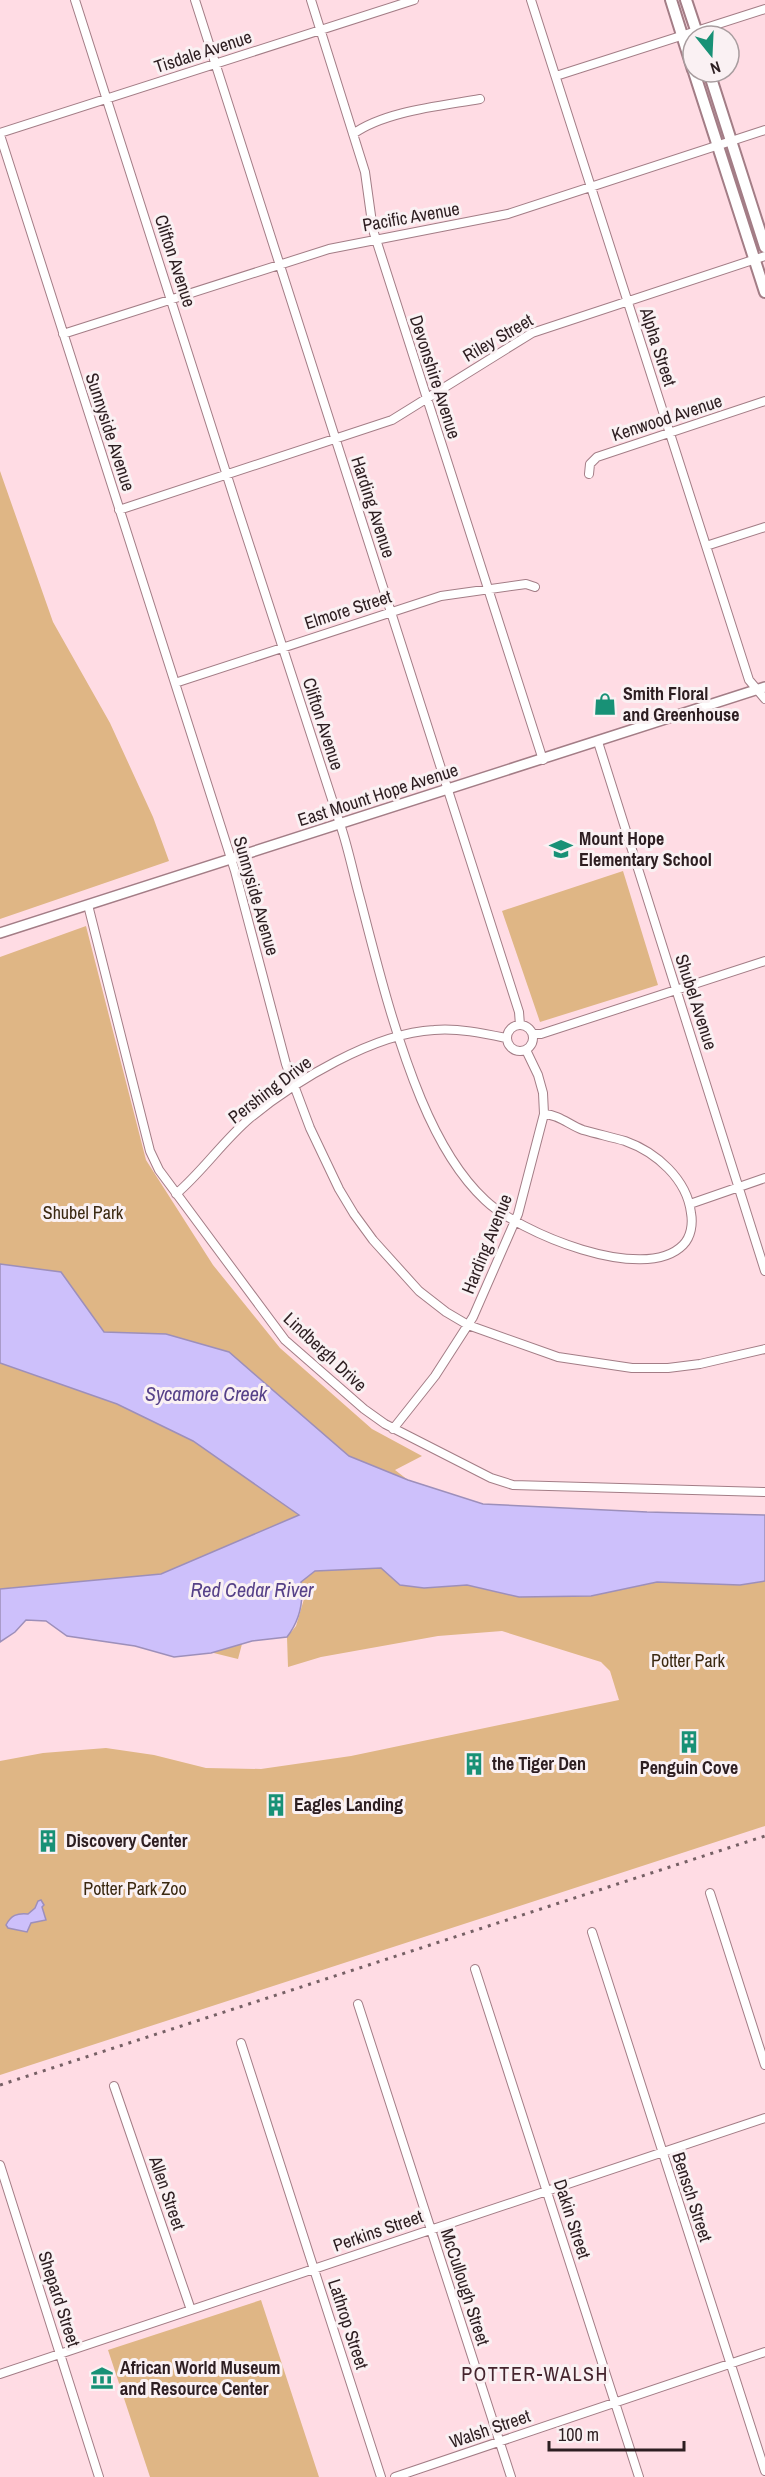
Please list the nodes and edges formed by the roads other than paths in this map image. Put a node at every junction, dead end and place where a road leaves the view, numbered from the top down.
1 (75, 0) edge
2 (195, 0) edge
3 (310, 0) edge
4 (414, 0) edge
5 (531, 0) edge
6 (671, 0) edge
7 (686, 0) edge
8 (765, 9) edge
9 (694, 24) edge
10 (724, 24) edge
11 (320, 30) junction
12 (681, 33) edge
13 (681, 36) edge
14 (215, 64) junction
15 (556, 76) junction
16 (697, 84) edge
17 (713, 84) edge
18 (107, 99) junction
19 (480, 99) dead end
20 (765, 130) edge
21 (0, 134) edge
22 (353, 134) junction
23 (731, 141) junction
24 (717, 145) junction
25 (591, 187) junction
26 (376, 238) junction
27 (765, 247) edge
28 (760, 258) edge
29 (279, 264) junction
30 (765, 292) edge
31 (172, 299) junction
32 (627, 301) junction
33 (63, 334) junction
34 (426, 398) junction
35 (765, 401) edge
36 (670, 433) junction
37 (335, 438) junction
38 (227, 474) junction
39 (589, 474) dead end
40 (118, 510) junction
41 (765, 527) edge
42 (706, 546) junction
43 (535, 587) dead end
44 (488, 590) junction
45 (391, 612) junction
46 (283, 647) junction
47 (175, 683) junction
48 (761, 688) edge
49 (765, 699) edge
50 (598, 742) junction
51 (543, 760) junction
52 (448, 790) junction
53 (340, 824) junction
54 (231, 860) junction
55 (88, 905) junction
56 (0, 933) edge
57 (765, 961) edge
58 (676, 990) junction
59 (520, 1025) junction
60 (533, 1034) junction
61 (400, 1037) junction
62 (506, 1038) junction
63 (526, 1050) junction
64 (294, 1086) junction
65 (544, 1114) junction
66 (765, 1178) edge
67 (738, 1187) junction
68 (176, 1194) junction
69 (690, 1204) junction
70 (515, 1223) junction
71 (765, 1271) edge
72 (468, 1325) junction
73 (765, 1349) edge
74 (393, 1429) junction
75 (765, 1492) edge
76 (710, 1893) dead end
77 (592, 1932) dead end
78 (475, 1970) dead end
79 (358, 2004) dead end
80 (241, 2043) dead end
81 (765, 2065) edge
82 (114, 2086) dead end
83 (765, 2118) edge
84 (662, 2151) junction
85 (0, 2165) edge
86 (547, 2190) junction
87 (431, 2229) junction
88 (314, 2268) junction
89 (191, 2310) junction
90 (765, 2352) edge
91 (60, 2354) junction
92 (731, 2364) junction
93 (0, 2374) edge
94 (615, 2403) junction
95 (499, 2442) junction
96 (765, 2471) edge
97 (99, 2477) edge
98 (381, 2477) edge
99 (395, 2477) edge
100 (511, 2477) edge
101 (639, 2477) edge

1 - 18 street, Clifton Avenue
2 - 14 street, Harding Avenue
3 - 11 street, Devonshire Avenue
4 - 11 street, Tisdale Avenue
5 - 15 street, Alpha Street
6 - 12 main road
7 - 9 main road
8 - 10 street
11 - 14 street, Tisdale Avenue
11 - 22 street, Devonshire Avenue
13 - 15 street
14 - 18 street, Tisdale Avenue
14 - 29 street, Harding Avenue
15 - 25 street, Alpha Street
16 - 24 main road
17 - 23 main road
18 - 21 street, Tisdale Avenue
18 - 31 street, Clifton Avenue
19 - 22 street
20 - 23 street, Pacific Avenue
21 - 33 street, Sunnyside Avenue
22 - 26 street, Devonshire Avenue
23 - 24 street, Pacific Avenue
23 - 27 main road
24 - 25 street, Pacific Avenue
24 - 28 main road
25 - 26 street, Pacific Avenue
25 - 32 street, Alpha Street
26 - 29 street, Pacific Avenue
26 - 34 street, Devonshire Avenue
28 - 30 main road
28 - 32 street, Riley Street
29 - 31 street, Pacific Avenue
29 - 37 street, Harding Avenue
31 - 33 street, Pacific Avenue
31 - 38 street, Clifton Avenue
32 - 34 street, Riley Street
32 - 36 street, Alpha Street
33 - 40 street, Sunnyside Avenue
34 - 37 street, Riley Street
34 - 44 street, Devonshire Avenue
35 - 36 street, Kenwood Avenue
36 - 39 street, Kenwood Avenue
36 - 42 street, Alpha Street
37 - 38 street, Riley Street
37 - 45 street, Harding Avenue
38 - 40 street, Riley Street
38 - 46 street, Clifton Avenue
40 - 47 street, Sunnyside Avenue
41 - 42 street
42 - 48 street, Alpha Street
43 - 44 street, Elmore Street
44 - 45 street, Elmore Street
44 - 51 street, Devonshire Avenue
45 - 46 street, Elmore Street
45 - 52 street, Harding Avenue
46 - 47 street, Elmore Street
46 - 53 street, Clifton Avenue
47 - 54 street, Sunnyside Avenue
48 - 49 street, Alpha Street
48 - 50 street, East Mount Hope Avenue
50 - 51 street, East Mount Hope Avenue
50 - 58 street, Shubel Avenue
51 - 52 street, East Mount Hope Avenue
52 - 53 street, East Mount Hope Avenue
52 - 59 street, Harding Avenue
53 - 54 street, East Mount Hope Avenue
53 - 61 street, Clifton Avenue
54 - 55 street, East Mount Hope Avenue
54 - 64 street, Sunnyside Avenue
55 - 56 street, East Mount Hope Avenue
55 - 68 street, Lindbergh Drive
57 - 58 street
58 - 60 street
58 - 67 street, Shubel Avenue
59 - 60 street
59 - 62 street
60 - 63 street
61 - 62 street, Pershing Drive
61 - 64 street, Pershing Drive
61 - 70 street, Clifton Avenue
62 - 63 street
63 - 65 street, Harding Avenue
64 - 68 street, Pershing Drive
64 - 72 street, Sunnyside Avenue
65 - 69 street
65 - 70 street, Harding Avenue
66 - 67 street
67 - 69 street
67 - 71 street, Shubel Avenue
68 - 74 street, Lindbergh Drive
69 - 70 street, Clifton Avenue
70 - 72 street, Harding Avenue
72 - 73 street, Sunnyside Avenue
72 - 74 street, Harding Avenue
74 - 75 street, Lindbergh Drive
76 - 81 street
77 - 84 street, Bensch Street
78 - 86 street, Dakin Street
79 - 87 street, McCullough Street
80 - 88 street, Lathrop Street
82 - 89 street, Allen Street
83 - 84 street, Perkins Street
84 - 86 street, Perkins Street
84 - 92 street, Bensch Street
85 - 91 street, Shepard Street
86 - 87 street, Perkins Street
86 - 94 street, Dakin Street
87 - 88 street, Perkins Street
87 - 95 street, McCullough Street
88 - 89 street, Perkins Street
88 - 98 street, Lathrop Street
89 - 91 street, Perkins Street
90 - 92 street, Walsh Street
91 - 93 street, Perkins Street
91 - 97 street, Shepard Street
92 - 94 street, Walsh Street
92 - 96 street, Bensch Street
94 - 95 street, Walsh Street
94 - 101 street, Dakin Street
95 - 99 street, Walsh Street
95 - 100 street, McCullough Street

